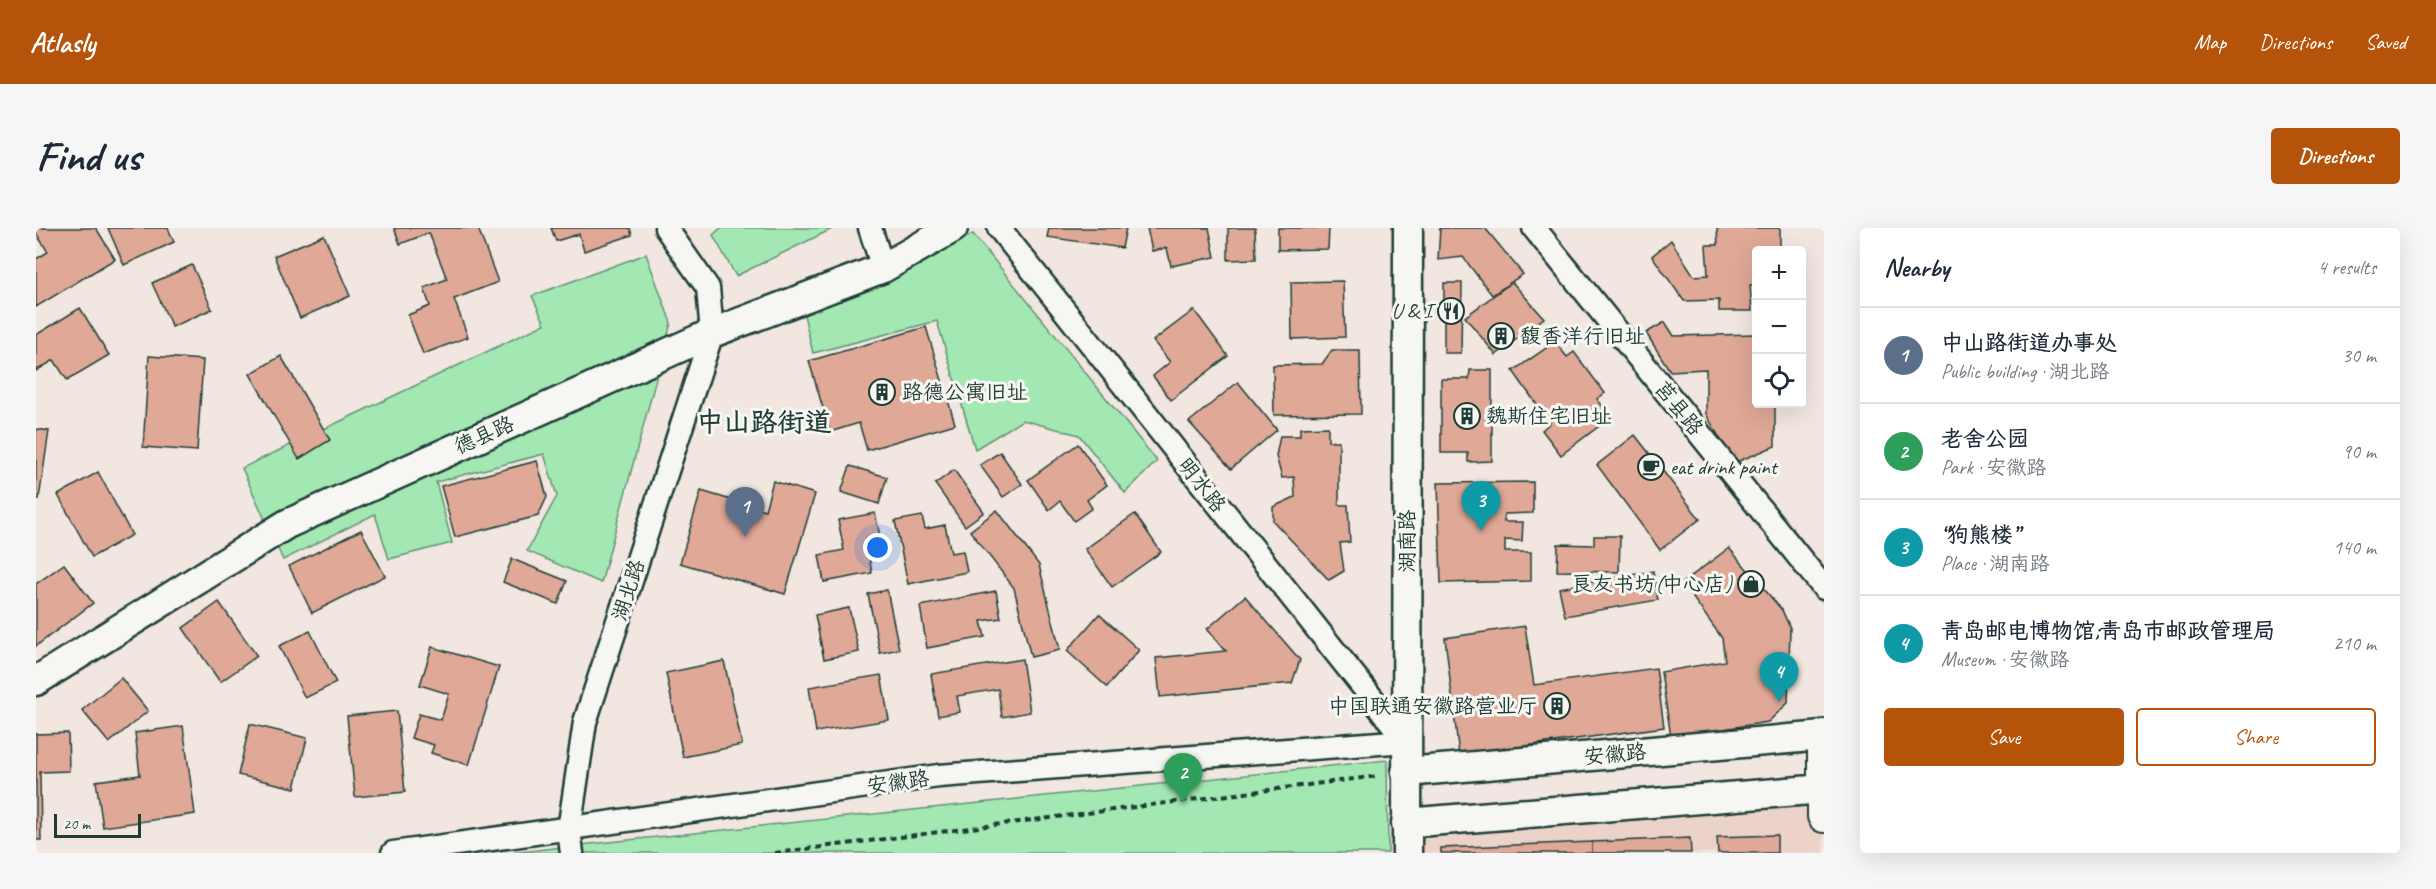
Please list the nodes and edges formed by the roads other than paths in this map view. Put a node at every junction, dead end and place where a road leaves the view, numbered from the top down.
1 (666, 228) edge
2 (870, 228) edge
3 (953, 228) edge
4 (999, 228) edge
5 (1408, 228) edge
6 (1534, 228) edge
7 (883, 268) junction
8 (712, 333) junction
9 (1824, 588) edge
10 (36, 681) edge
11 (1824, 736) edge
12 (1406, 741) junction
13 (1406, 772) junction
14 (1824, 789) edge
15 (1824, 816) edge
16 (1406, 823) junction
17 (569, 830) junction
18 (393, 853) edge
19 (572, 853) edge
20 (1407, 853) edge

1 - 8 street
2 - 7 street
3 - 7 street, 德县路
4 - 12 street, 明水路
5 - 12 street, 湖南路
6 - 9 street, 莒县路
7 - 8 street, 德县路
8 - 10 street, 德县路
8 - 17 street, 湖北路
11 - 13 street, 安徽路
11 - 14 main road
12 - 13 street, 湖南路
12 - 17 street, 安徽路
13 - 16 street, 湖南路
14 - 15 main road
14 - 16 street
16 - 20 street, 湖南路
17 - 18 street, 安徽路
17 - 19 street, 湖北路

